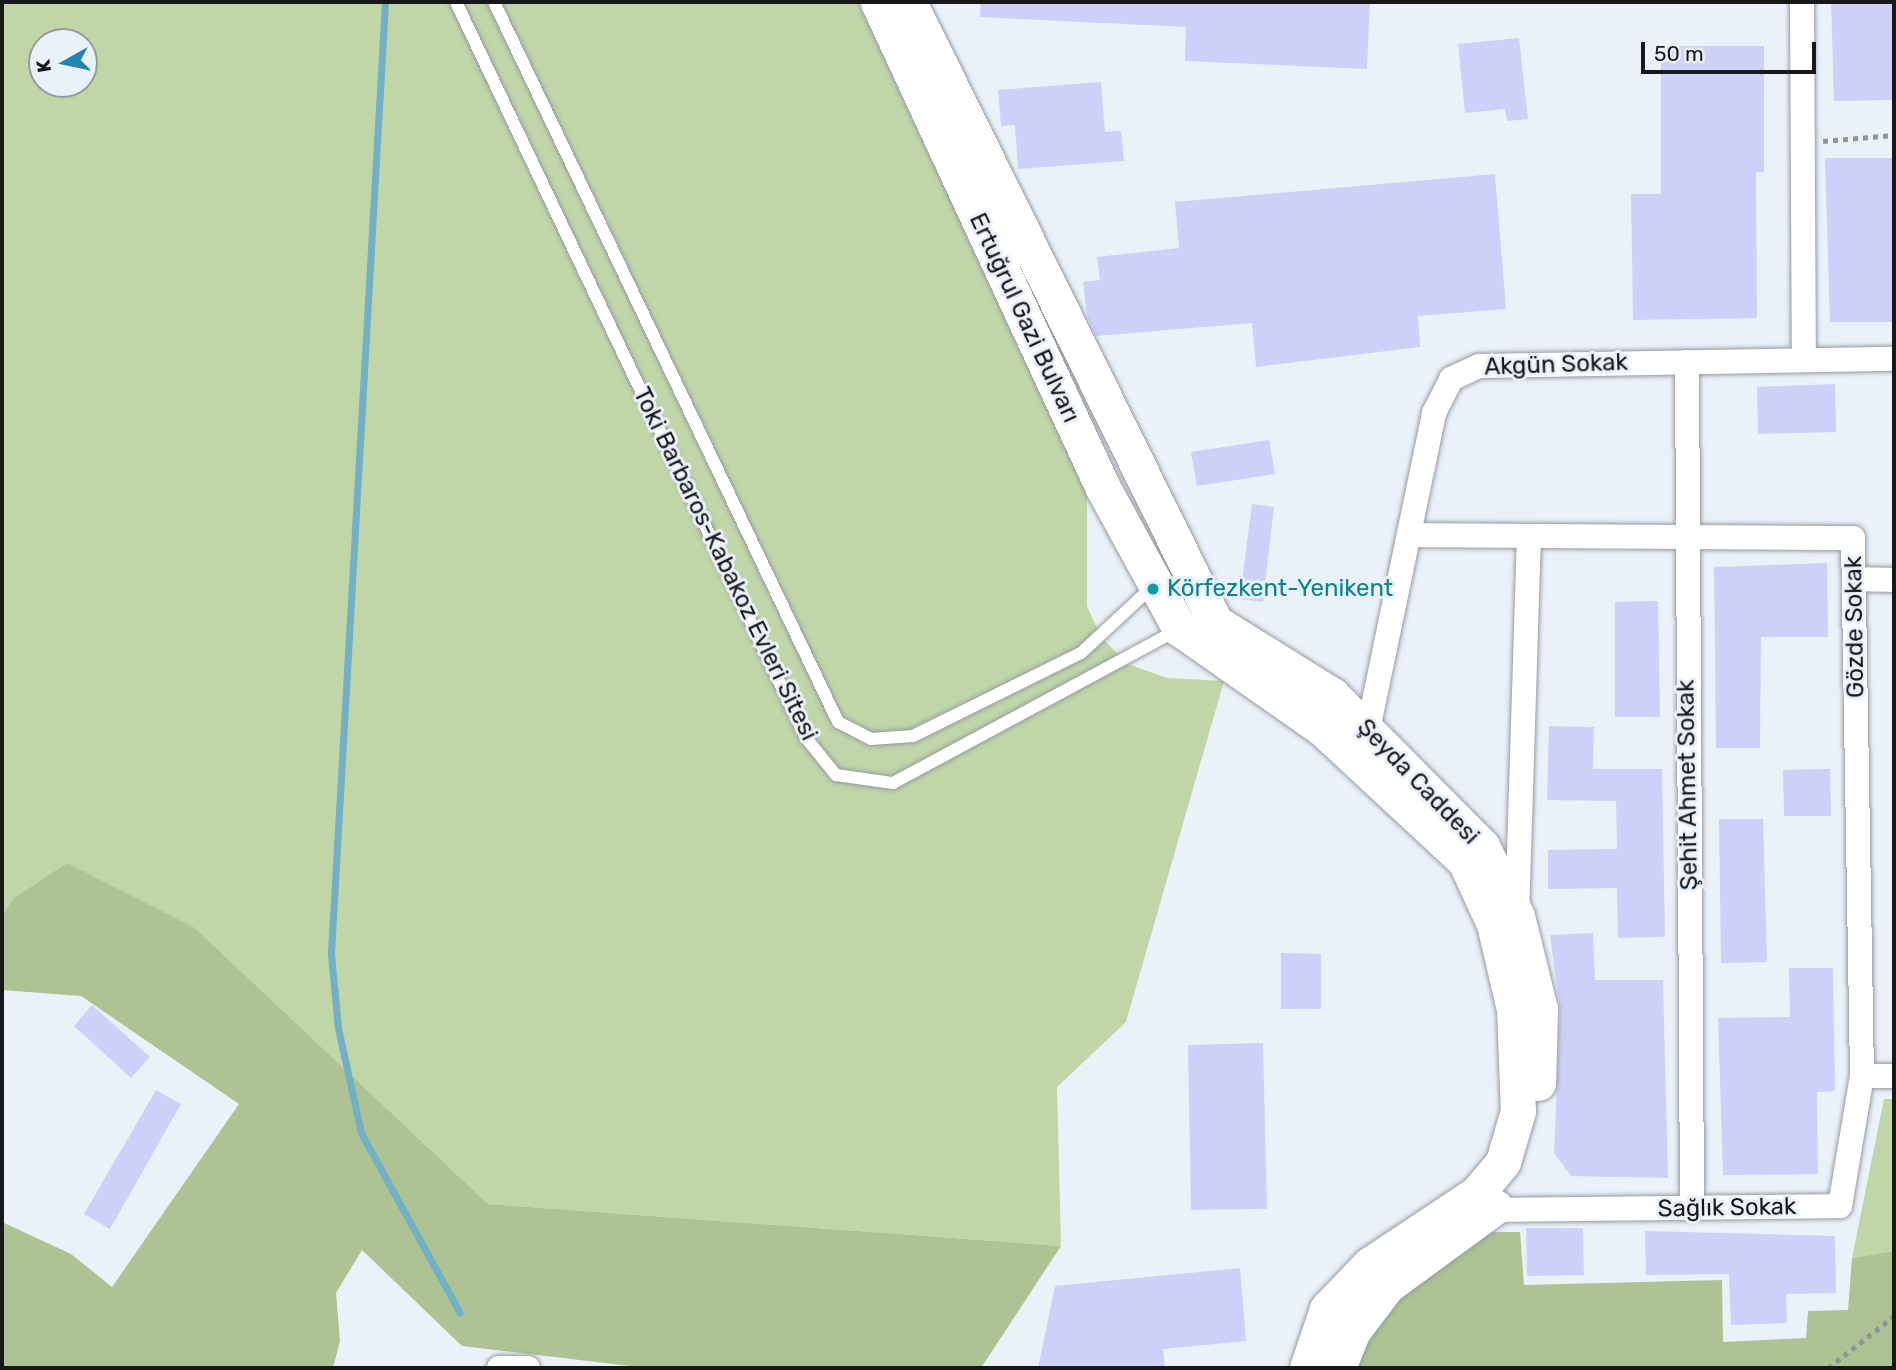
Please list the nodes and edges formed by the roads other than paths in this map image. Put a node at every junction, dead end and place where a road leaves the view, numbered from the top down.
1 (456, 2) edge
2 (494, 2) edge
3 (878, 2) edge
4 (909, 2) edge
5 (1802, 2) edge
6 (1804, 359) junction
7 (1894, 359) edge
8 (1687, 362) junction
9 (1409, 534) junction
10 (1529, 538) junction
11 (1685, 538) junction
12 (1185, 563) joint
13 (1854, 579) junction
14 (1894, 580) edge
15 (1155, 583) junction
16 (1180, 629) junction
17 (1367, 730) junction
18 (1362, 765) junction
19 (1505, 920) junction
20 (1862, 1076) junction
21 (1894, 1076) edge
22 (1692, 1209) junction
23 (1450, 1210) junction
24 (1492, 1210) junction
25 (499, 1368) edge
26 (528, 1368) edge
27 (1307, 1368) edge
28 (1338, 1368) edge

1 - 16 lane, Toki Barbaros-Kabakoz Evleri Sitesi
2 - 15 lane, Toki Barbaros-Kabakoz Evleri Sitesi
3 - 15 main road, Ertuğrul Gazi Bulvarı
4 - 12 main road, Ertuğrul Gazi Bulvarı
5 - 6 street
6 - 7 street, Akgün Sokak
6 - 8 street, Akgün Sokak
8 - 9 street, Akgün Sokak
8 - 11 street, Şehit Ahmet Sokak
9 - 10 street, Gözde Sokak
9 - 17 street, Akgün Sokak
10 - 11 street, Gözde Sokak
10 - 19 street
11 - 13 street, Gözde Sokak
11 - 22 street, Şehit Ahmet Sokak
12 - 17 main road, Şeyda Caddesi
13 - 14 street
13 - 20 street, Gözde Sokak
15 - 16 main road, Ertuğrul Gazi Bulvarı
16 - 18 main road, Şeyda Caddesi
17 - 18 street, Akgün Sokak
17 - 19 main road, Şeyda Caddesi
18 - 19 main road, Şeyda Caddesi
19 - 23 main road, Şeyda Caddesi
19 - 24 main road, Şeyda Caddesi
20 - 21 street
20 - 22 street, Sağlık Sokak
22 - 24 street, Sağlık Sokak
23 - 24 street, Sağlık Sokak
23 - 27 main road, Şeyda Caddesi
24 - 28 main road, Şeyda Caddesi
25 - 26 street

